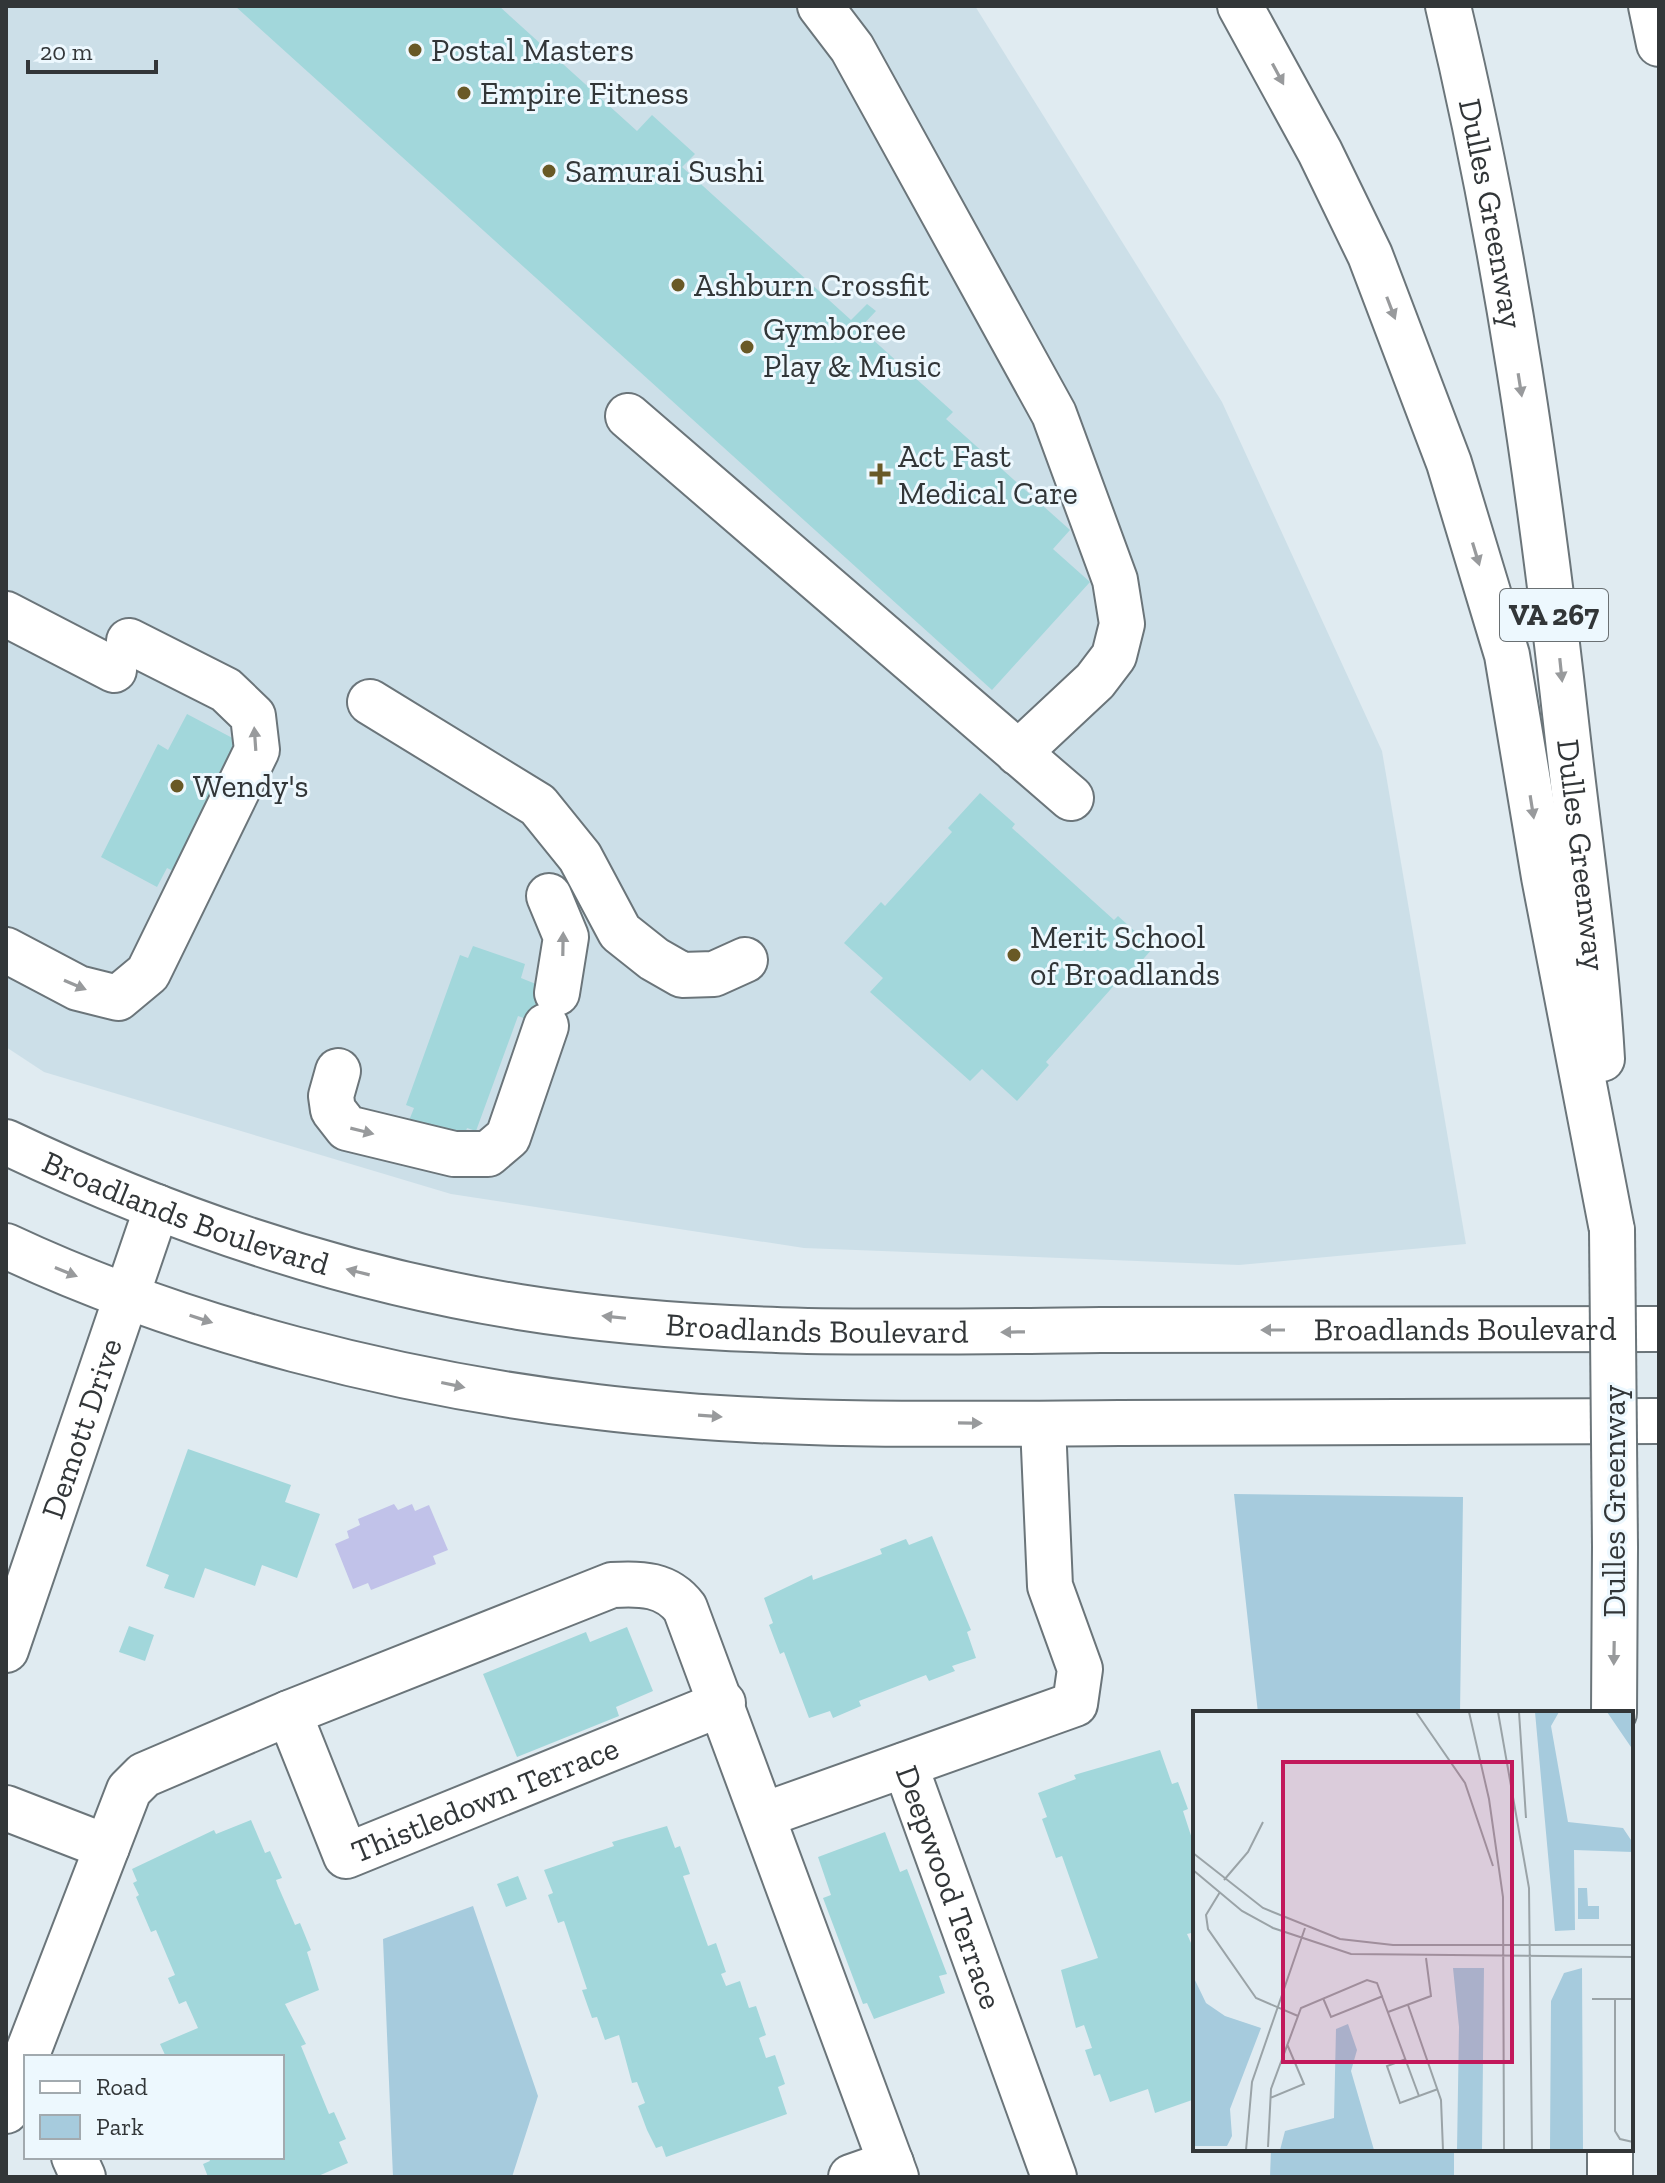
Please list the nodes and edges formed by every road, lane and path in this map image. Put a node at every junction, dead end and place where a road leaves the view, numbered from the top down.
1 (820, 6) edge
2 (1240, 6) edge
3 (1448, 6) edge
4 (1651, 6) edge
5 (1659, 44) edge
6 (628, 416) dead end
7 (6, 614) edge
8 (370, 702) dead end
9 (1018, 753) junction
10 (1071, 798) dead end
11 (549, 896) dead end
12 (6, 950) edge
13 (745, 960) dead end
14 (338, 1071) dead end
15 (6, 1142) edge
16 (157, 1207) junction
17 (1612, 1230) junction
18 (6, 1246) edge
19 (127, 1296) junction
20 (1659, 1329) edge
21 (1659, 1421) edge
22 (1043, 1425) junction
23 (6, 1650) edge
24 (723, 1703) junction
25 (1614, 1711) edge
26 (289, 1713) junction
27 (905, 1765) junction
28 (6, 1808) edge
29 (764, 1815) junction
30 (107, 1847) junction
31 (29, 2055) edge
32 (24, 2067) edge
33 (6, 2111) edge
34 (1610, 2151) edge
35 (879, 2172) edge
36 (1054, 2177) edge
37 (1610, 2177) edge

1 - 9 main road
2 -> 17 main road
3 -> 17 main road, Dulles Greenway / VA 267
4 - 5 main road
6 - 9 main road
12 -> 7 main road
8 - 13 main road
9 - 10 main road
14 -> 11 main road
15 - 16 main road, Broadlands Boulevard
16 - 19 main road, Demott Drive
20 -> 16 main road, Broadlands Boulevard
17 -> 25 main road, Dulles Greenway / VA 267, bridge
18 -> 19 main road
19 -> 22 main road
19 - 23 main road, Demott Drive
21 - 22 main road
22 - 27 main road, Deepwood Terrace
24 - 26 main road
24 - 26 main road, Thistledown Terrace
24 - 29 main road
26 - 30 main road
27 - 29 main road
27 - 36 main road, Deepwood Terrace
28 - 30 main road
29 - 35 main road
30 - 31 main road
32 - 33 main road
34 - 37 main road

